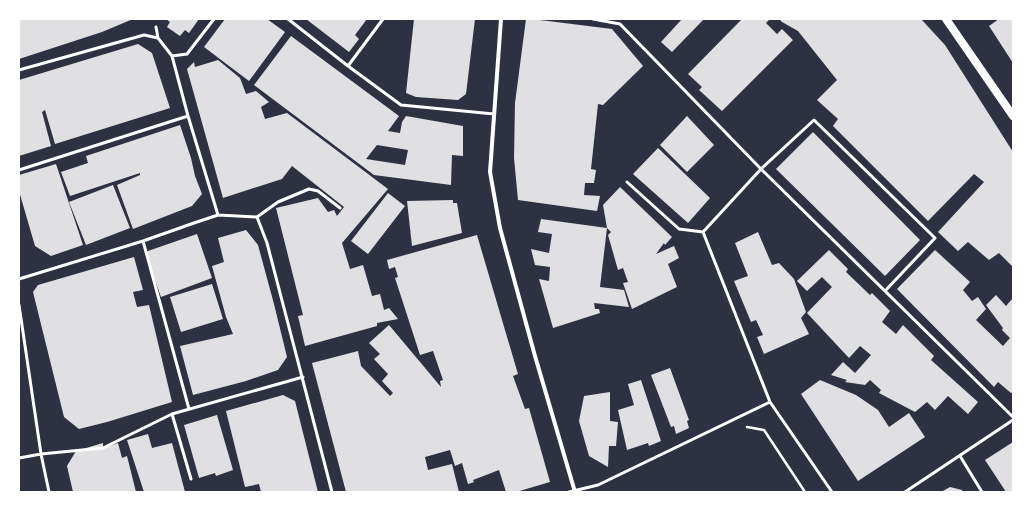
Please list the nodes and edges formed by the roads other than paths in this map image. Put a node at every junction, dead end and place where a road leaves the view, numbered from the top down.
1 (214, 19) edge
2 (288, 19) edge
3 (383, 19) edge
4 (501, 19) edge
5 (593, 19) edge
6 (946, 19) edge
7 (156, 27) dead end
8 (158, 38) junction
9 (172, 56) junction
10 (348, 66) junction
11 (19, 70) edge
12 (494, 114) junction
13 (188, 116) junction
14 (1013, 116) edge
15 (762, 169) junction
16 (19, 170) edge
17 (627, 182) dead end
18 (340, 208) dead end
19 (218, 215) junction
20 (257, 217) junction
21 (703, 232) junction
22 (143, 241) junction
23 (19, 279) edge
24 (885, 291) junction
25 (19, 305) edge
26 (303, 377) junction
27 (770, 402) junction
28 (189, 409) junction
29 (172, 414) junction
30 (1013, 417) edge
31 (1013, 420) edge
32 (41, 454) junction
33 (960, 456) junction
34 (19, 458) edge
35 (192, 479) dead end
36 (575, 491) edge
37 (49, 492) edge
38 (332, 492) edge
39 (569, 492) edge
40 (832, 492) edge
41 (905, 492) edge
42 (982, 492) edge

1 - 9 lane
2 - 10 lane
3 - 10 lane
4 - 12 street
5 - 15 lane
6 - 14 main road
7 - 8 lane
8 - 9 lane
8 - 11 lane
9 - 13 lane
10 - 12 lane
12 - 36 street
13 - 16 lane
13 - 19 lane
15 - 21 lane
15 - 24 lane
15 - 24 lane
17 - 21 lane
18 - 20 lane
19 - 20 lane
19 - 22 lane
20 - 26 lane
21 - 27 lane
22 - 23 lane
22 - 28 lane
24 - 30 lane
25 - 32 lane
26 - 28 lane
26 - 38 lane
27 - 36 lane
27 - 40 lane
28 - 29 lane
29 - 32 lane
29 - 35 lane
31 - 33 lane
32 - 34 lane
32 - 37 lane
33 - 41 lane
33 - 42 lane
36 - 39 lane

